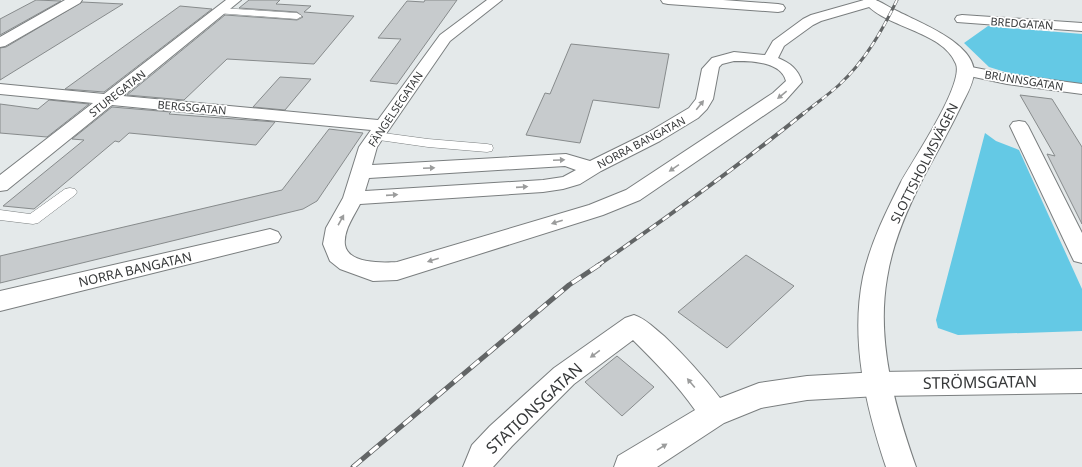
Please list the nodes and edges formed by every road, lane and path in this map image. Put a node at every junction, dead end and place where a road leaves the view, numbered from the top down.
1 (75, 0) edge
2 (234, 0) edge
3 (495, 0) edge
4 (668, 0) edge
5 (708, 1) edge
6 (871, 1) edge
7 (773, 5) edge
8 (220, 11) junction
9 (297, 16) dead end
10 (962, 19) dead end
11 (1082, 27) edge
12 (0, 44) edge
13 (769, 61) junction
14 (966, 71) junction
15 (0, 89) edge
16 (1081, 90) edge
17 (109, 99) junction
18 (1019, 126) dead end
19 (380, 131) junction
20 (486, 148) dead end
21 (592, 168) junction
22 (362, 172) junction
23 (0, 185) edge
24 (70, 192) dead end
25 (354, 198) junction
26 (0, 215) edge
27 (270, 237) dead end
28 (1082, 255) edge
29 (0, 301) edge
30 (1082, 381) edge
31 (878, 384) junction
32 (714, 414) junction
33 (478, 467) edge
34 (629, 467) edge
35 (901, 467) edge

1 - 12 street
2 - 8 street, STUREGATAN
3 - 19 street, FÄNGELSEGATAN
4 - 5 street
5 - 7 street
6 - 13 street
6 - 14 street
8 - 9 lane
8 - 17 street, STUREGATAN
10 - 11 street, BREDGATAN
21 -> 13 street, NORRA BANGATAN
13 -> 25 street, FÄNGELSEGATAN
14 - 16 street, BRUNNSGATAN
14 - 31 street, SLOTTSHOLMSVÄGEN
15 - 17 street, BERGSGATAN
17 - 19 street, BERGSGATAN
17 - 23 street, STUREGATAN
18 - 28 street
19 - 20 lane
19 - 22 street, FÄNGELSEGATAN
22 -> 21 street, NORRA BANGATAN
25 -> 21 street, NORRA BANGATAN
22 - 25 street, FÄNGELSEGATAN
24 - 26 lane
27 - 29 street, NORRA BANGATAN
30 - 31 street, STRÖMSGATAN
31 - 32 street
31 - 35 street, SLOTTSHOLMSVÄGEN
32 -> 33 street, STATIONSGATAN
34 -> 32 street

